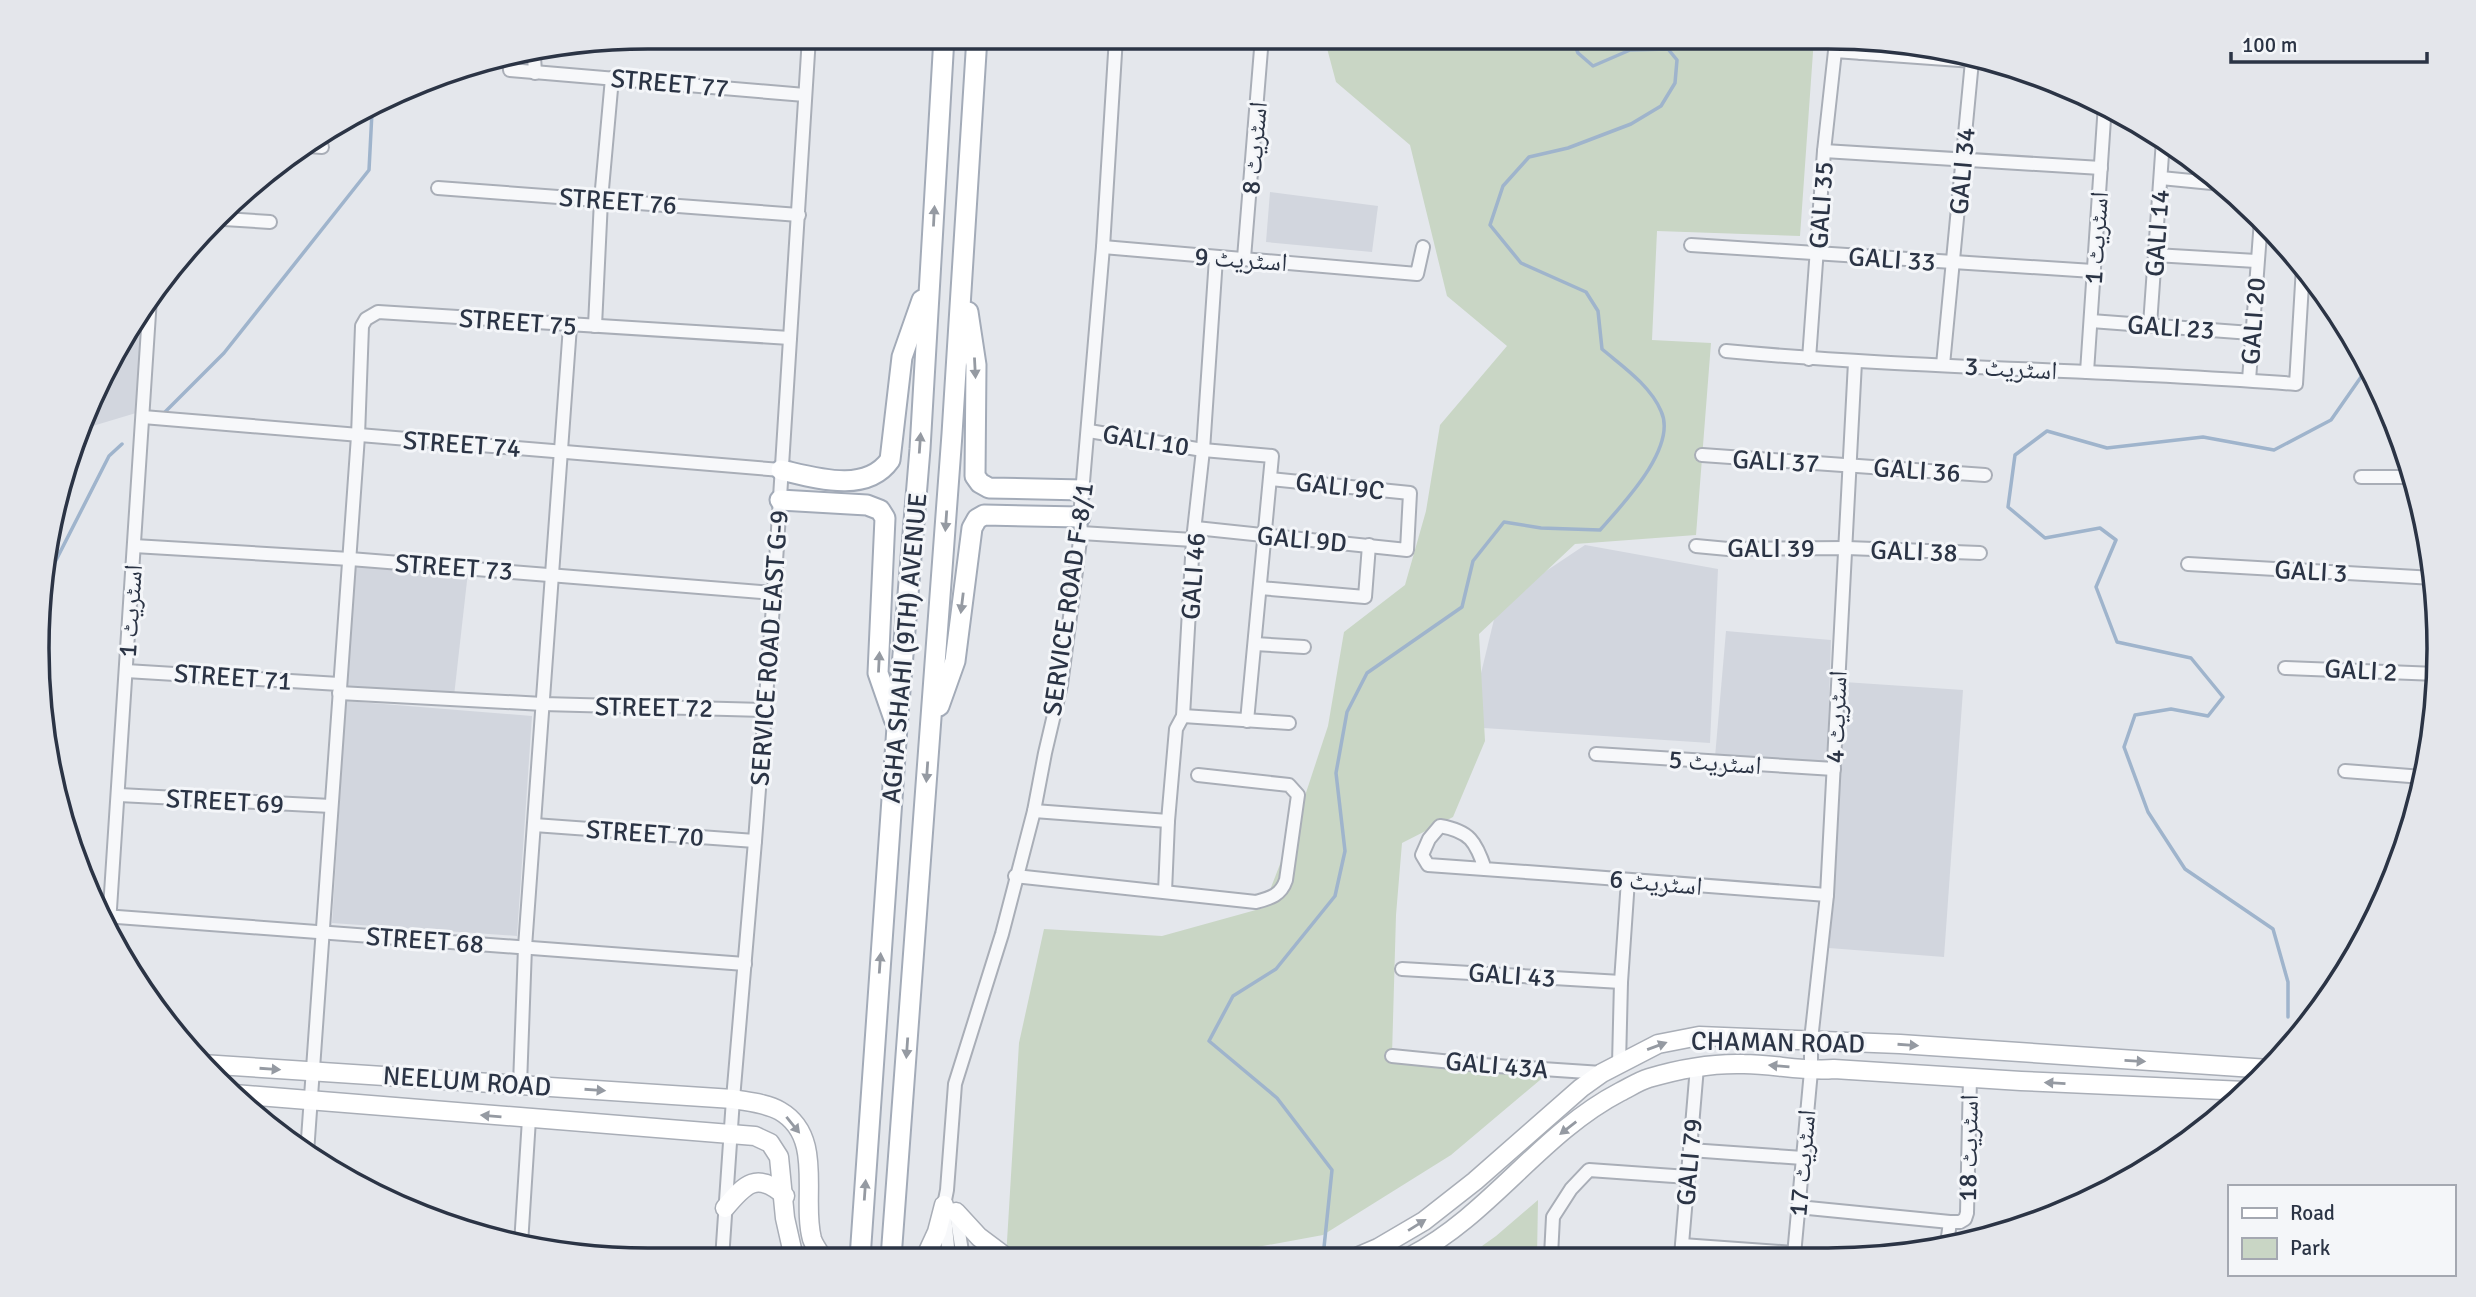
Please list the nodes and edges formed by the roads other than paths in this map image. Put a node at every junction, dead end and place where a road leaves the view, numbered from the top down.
1 (808, 49) edge
2 (943, 49) edge
3 (976, 49) edge
4 (1115, 49) edge
5 (1261, 49) edge
6 (1861, 50) edge
7 (1887, 52) edge
8 (1861, 53) junction
9 (534, 61) edge
10 (510, 66) edge
11 (1971, 67) edge
12 (535, 73) junction
13 (612, 78) junction
14 (805, 95) junction
15 (2104, 117) edge
16 (940, 119) junction
17 (971, 125) junction
18 (1824, 150) junction
19 (2162, 151) edge
20 (1963, 160) junction
21 (2101, 168) junction
22 (2161, 178) junction
23 (2203, 182) edge
24 (438, 188) dead end
25 (601, 200) junction
26 (799, 215) junction
27 (231, 219) edge
28 (270, 222) dead end
29 (2259, 234) edge
30 (1690, 244) dead end
31 (1103, 247) junction
32 (1423, 247) dead end
33 (1818, 255) junction
34 (2155, 255) junction
35 (1216, 258) junction
36 (1244, 258) junction
37 (2256, 261) junction
38 (1953, 263) junction
39 (2093, 271) junction
40 (930, 276) junction
41 (962, 276) junction
42 (2302, 283) edge
43 (149, 317) edge
44 (2091, 321) junction
45 (2150, 325) junction
46 (570, 326) junction
47 (595, 326) junction
48 (2251, 333) junction
49 (790, 338) junction
50 (1726, 351) dead end
51 (1809, 359) junction
52 (1856, 362) junction
53 (1943, 365) junction
54 (2087, 372) junction
55 (2249, 380) junction
56 (143, 417) junction
57 (1089, 431) junction
58 (358, 436) junction
59 (1203, 450) junction
60 (559, 451) junction
61 (1702, 455) dead end
62 (1850, 465) junction
63 (781, 470) junction
64 (1984, 475) dead end
65 (2361, 477) dead end
66 (2402, 477) edge
67 (1270, 479) junction
68 (1083, 490) junction
69 (780, 500) junction
70 (1081, 525) junction
71 (1195, 534) junction
72 (1265, 537) junction
73 (1368, 545) junction
74 (134, 546) junction
75 (1696, 546) dead end
76 (1847, 548) junction
77 (1407, 550) joint
78 (1980, 553) dead end
79 (350, 559) junction
80 (2189, 564) dead end
81 (551, 574) junction
82 (2423, 577) edge
83 (1260, 588) junction
84 (774, 593) junction
85 (1255, 643) junction
86 (1304, 647) dead end
87 (2285, 668) dead end
88 (126, 671) junction
89 (2426, 674) edge
90 (339, 688) junction
91 (542, 704) junction
92 (765, 710) junction
93 (1183, 716) junction
94 (1247, 721) junction
95 (1289, 723) dead end
96 (897, 727) junction
97 (930, 730) junction
98 (1595, 754) dead end
99 (1834, 769) junction
100 (2345, 771) dead end
101 (1198, 775) dead end
102 (2413, 776) edge
103 (119, 795) junction
104 (331, 806) junction
105 (1034, 811) junction
106 (1168, 821) junction
107 (534, 824) junction
108 (755, 841) junction
109 (1485, 869) junction
110 (1015, 876) junction
111 (1628, 880) junction
112 (1166, 892) junction
113 (1826, 895) junction
114 (109, 909) edge
115 (114, 919) edge
116 (324, 933) junction
117 (525, 947) junction
118 (745, 964) junction
119 (1402, 969) dead end
120 (1621, 982) junction
121 (1811, 1040) junction
122 (1392, 1056) dead end
123 (1619, 1064) junction
124 (219, 1066) edge
125 (1697, 1067) junction
126 (2255, 1068) edge
127 (312, 1071) junction
128 (1811, 1071) junction
129 (1602, 1073) junction
130 (1970, 1077) junction
131 (520, 1085) junction
132 (2232, 1090) edge
133 (249, 1095) edge
134 (311, 1099) junction
135 (733, 1099) junction
136 (529, 1119) junction
137 (730, 1132) junction
138 (308, 1142) edge
139 (1690, 1150) junction
140 (1803, 1158) junction
141 (1688, 1177) junction
142 (785, 1196) junction
143 (949, 1202) junction
144 (1798, 1207) junction
145 (725, 1208) junction
146 (1950, 1222) junction
147 (522, 1234) edge
148 (1948, 1235) edge
149 (723, 1248) edge
150 (792, 1248) edge
151 (817, 1248) edge
152 (861, 1248) edge
153 (892, 1248) edge
154 (930, 1248) edge
155 (947, 1248) edge
156 (960, 1248) edge
157 (994, 1248) edge
158 (1378, 1248) edge
159 (1428, 1248) edge
160 (1551, 1248) edge
161 (1681, 1248) edge
162 (1795, 1248) edge

1 - 14 street, SERVICE ROAD EAST G-9
2 - 16 main road, AGHA SHAHI (9TH) AVENUE
3 - 17 main road, AGHA SHAHI (9TH) AVENUE
4 - 31 street, SERVICE ROAD F-8/1
5 - 36 street, اسٹریٹ 8
6 - 8 street
7 - 8 street
8 - 18 street, GALI 35
9 - 12 street
10 - 12 street, STREET 77
11 - 20 street, GALI 34
12 - 13 street, STREET 77
13 - 14 street, STREET 77
13 - 25 street
14 - 26 street, SERVICE ROAD EAST G-9
15 - 21 street, اسٹریٹ 1
16 - 17 main road
40 -> 16 main road, AGHA SHAHI (9TH) AVENUE
17 - 41 main road, AGHA SHAHI (9TH) AVENUE
18 - 20 street
18 - 33 street, GALI 35
19 - 22 street, GALI 14
20 - 21 street
20 - 38 street, GALI 34
21 - 39 street, اسٹریٹ 1
22 - 23 street
22 - 34 street, GALI 14
24 - 25 street, STREET 76
25 - 26 street, STREET 76
25 - 47 street
26 - 49 street, SERVICE ROAD EAST G-9
27 - 28 street
29 - 37 street, GALI 20
30 - 33 street, GALI 33
31 - 35 street, اسٹریٹ 9
31 - 57 street, SERVICE ROAD F-8/1
32 - 36 street, اسٹریٹ 9
33 - 38 street, GALI 33
33 - 51 street, GALI 35
34 - 37 street
34 - 45 street, GALI 14
35 - 36 street, اسٹریٹ 9
35 - 59 street, GALI 46
37 - 48 street, GALI 20
38 - 39 street, GALI 33
38 - 53 street, GALI 34
39 - 44 street, اسٹریٹ 1
40 - 63 main road
96 -> 40 main road, AGHA SHAHI (9TH) AVENUE
41 -> 68 main road
41 -> 97 main road, AGHA SHAHI (9TH) AVENUE
42 - 55 street, اسٹریٹ 3
43 - 56 street, اسٹریٹ 1
44 - 45 street, GALI 23
44 - 54 street, اسٹریٹ 1
45 - 48 street, GALI 23
46 - 47 street, STREET 75
46 - 58 street, STREET 75
46 - 60 street
47 - 49 street, STREET 75
48 - 55 street, GALI 20
49 - 63 street, SERVICE ROAD EAST G-9
50 - 51 street, اسٹریٹ 3
51 - 52 street, اسٹریٹ 3
52 - 53 street, اسٹریٹ 3
52 - 62 street, اسٹریٹ 4
53 - 54 street, اسٹریٹ 3
54 - 55 street, اسٹریٹ 3
56 - 58 street, STREET 74
56 - 74 street, اسٹریٹ 1
57 - 59 street, GALI 10
57 - 68 street, SERVICE ROAD F-8/1
58 - 60 street, STREET 74
58 - 79 street, STREET 75
59 - 67 street, GALI 10
59 - 71 street, GALI 46
60 - 63 street, STREET 74
60 - 81 street
61 - 62 street, GALI 37
62 - 64 street, GALI 36
62 - 76 street, اسٹریٹ 4
63 - 69 street, SERVICE ROAD EAST G-9
65 - 66 street
67 - 72 street
67 - 77 street, GALI 9C
68 - 70 street, SERVICE ROAD F-8/1
69 - 84 street, SERVICE ROAD EAST G-9
96 -> 69 main road
70 - 71 street, GALI 9D
70 -> 97 main road
70 - 105 street, SERVICE ROAD F-8/1
71 - 72 street, GALI 9D
71 - 93 street, GALI 46
72 - 73 street, GALI 9D
72 - 83 street
73 - 77 street, GALI 9D
73 - 83 street
74 - 79 street, STREET 73
74 - 88 street, اسٹریٹ 1
75 - 76 street, GALI 39
76 - 78 street, GALI 38
76 - 99 street, اسٹریٹ 4
79 - 81 street, STREET 73
79 - 90 street, STREET 75
80 - 82 street, GALI 3
81 - 84 street, STREET 73
81 - 91 street
83 - 85 street
84 - 92 street, SERVICE ROAD EAST G-9
85 - 86 street
85 - 94 street
87 - 89 street, GALI 2
88 - 90 street, STREET 71
88 - 103 street, اسٹریٹ 1
90 - 91 street, STREET 71
90 - 104 street, STREET 75
91 - 92 street, STREET 72
91 - 107 street
92 - 108 street, SERVICE ROAD EAST G-9
93 - 94 street
93 - 106 street, GALI 46
94 - 95 street
152 -> 96 main road, AGHA SHAHI (9TH) AVENUE
97 -> 153 main road, AGHA SHAHI (9TH) AVENUE
98 - 99 street, اسٹریٹ 5
99 - 113 street, اسٹریٹ 4
100 - 102 street
101 - 112 street
103 - 104 street, STREET 69
103 - 114 street, اسٹریٹ 1
104 - 116 street, STREET 75
105 - 106 street
105 - 110 street, SERVICE ROAD F-8/1
106 - 112 street, GALI 46
107 - 108 street, STREET 70
107 - 117 street
108 - 118 street, SERVICE ROAD EAST G-9
109 - 109 street, اسٹریٹ 6
109 - 111 street, اسٹریٹ 6
110 - 112 street
110 - 143 street, SERVICE ROAD F-8/1
111 - 113 street, اسٹریٹ 6
111 - 120 street
113 - 121 street, اسٹریٹ 4
115 - 116 street, STREET 68
116 - 117 street, STREET 68
116 - 127 street, STREET 75
117 - 118 street, STREET 68
117 - 131 street
118 - 135 street, SERVICE ROAD EAST G-9
119 - 120 street, GALI 43
120 - 123 street
123 -> 121 street, CHAMAN ROAD
121 -> 126 street, CHAMAN ROAD
121 - 128 street, اسٹریٹ 4
122 - 129 street, GALI 43A
123 - 129 street, CHAMAN ROAD
124 -> 127 street, NEELUM ROAD
128 -> 125 street, CHAMAN ROAD
125 - 139 street, GALI 79
125 -> 159 street, CHAMAN ROAD
127 - 131 street, NEELUM ROAD
127 - 134 street, STREET 75
128 - 130 street, CHAMAN ROAD
128 - 140 street, اسٹریٹ 17
158 -> 129 street, CHAMAN ROAD
132 -> 130 street, CHAMAN ROAD
130 - 146 street, اسٹریٹ 18
131 -> 135 street, NEELUM ROAD
133 - 134 street, NEELUM ROAD
136 -> 134 street, NEELUM ROAD
134 - 138 street, STREET 75
135 - 137 street, SERVICE ROAD EAST G-9
135 -> 151 street, NEELUM ROAD
136 - 137 street, NEELUM ROAD
136 - 147 street
137 - 142 street, NEELUM ROAD
137 - 145 street, SERVICE ROAD EAST G-9
139 - 140 street
139 - 141 street, GALI 79
140 - 144 street, اسٹریٹ 17
141 - 160 street
141 - 161 street, GALI 79
142 - 145 street
142 - 150 street
143 - 154 street
143 - 155 street, SERVICE ROAD F-8/1
143 - 156 street, SERVICE ROAD F-8/1
143 - 157 street
144 - 146 street, اسٹریٹ 18
144 - 162 street, اسٹریٹ 17
145 - 149 street, SERVICE ROAD EAST G-9
146 - 148 street

